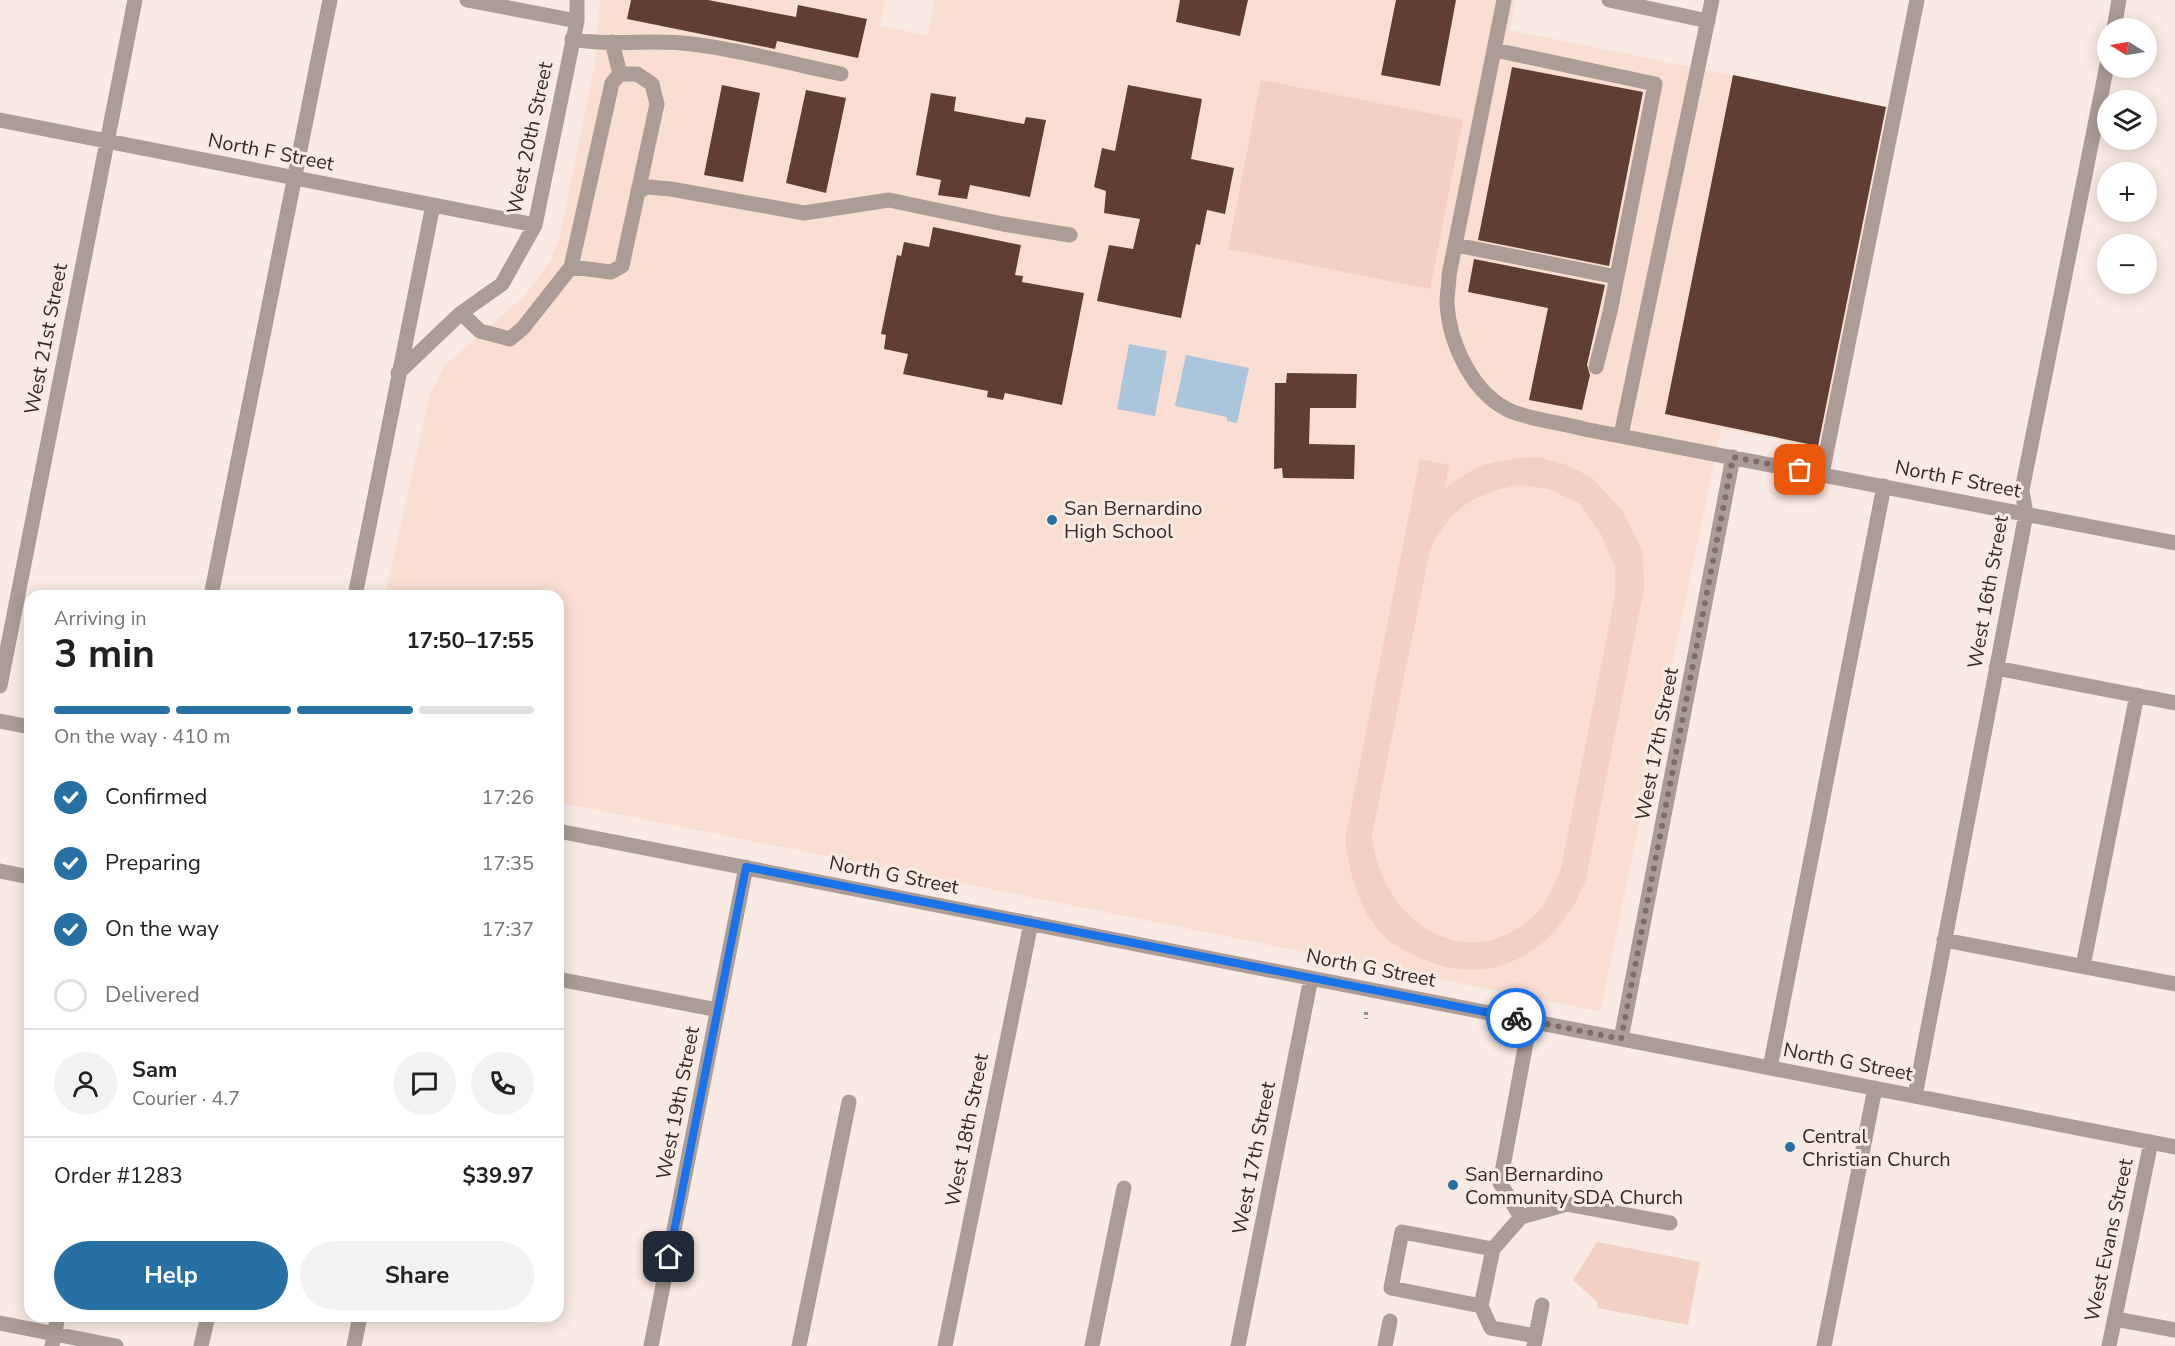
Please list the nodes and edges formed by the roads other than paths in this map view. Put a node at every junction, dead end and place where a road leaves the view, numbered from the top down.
1 (135, 0) edge
2 (330, 0) edge
3 (467, 0) edge
4 (577, 0) edge
5 (1504, 0) edge
6 (1609, 0) edge
7 (1712, 0) edge
8 (1917, 0) edge
9 (2120, 0) edge
10 (2116, 18) edge
11 (577, 21) junction
12 (1708, 21) junction
13 (572, 39) junction
14 (612, 42) junction
15 (1495, 50) junction
16 (620, 74) junction
17 (842, 74) dead end
18 (2104, 78) edge
19 (0, 120) edge
20 (106, 141) junction
21 (293, 178) junction
22 (639, 191) junction
23 (433, 205) junction
24 (535, 225) junction
25 (1070, 235) dead end
26 (1456, 245) junction
27 (571, 267) junction
28 (1617, 277) junction
29 (460, 313) junction
30 (1596, 367) dead end
31 (398, 373) junction
32 (1621, 435) junction
33 (1733, 457) junction
34 (1822, 474) junction
35 (1884, 486) junction
36 (2026, 514) junction
37 (2175, 543) edge
38 (212, 590) edge
39 (356, 590) edge
40 (1996, 668) junction
41 (0, 686) edge
42 (2136, 695) junction
43 (2175, 703) edge
44 (0, 721) edge
45 (24, 726) edge
46 (564, 832) edge
47 (746, 867) junction
48 (0, 871) edge
49 (24, 875) edge
50 (1030, 923) junction
51 (1944, 940) junction
52 (2083, 966) junction
53 (1311, 978) junction
54 (564, 980) edge
55 (2175, 984) edge
56 (718, 1010) junction
57 (1530, 1021) junction
58 (1621, 1039) junction
59 (1770, 1068) junction
60 (1875, 1088) junction
61 (1915, 1096) junction
62 (849, 1102) dead end
63 (2151, 1142) junction
64 (2175, 1147) edge
65 (1124, 1188) dead end
66 (1521, 1217) junction
67 (1670, 1223) dead end
68 (1493, 1250) junction
69 (1542, 1305) dead end
70 (1481, 1306) junction
71 (2115, 1318) junction
72 (1390, 1321) dead end
73 (57, 1322) edge
74 (207, 1322) edge
75 (359, 1322) edge
76 (0, 1323) edge
77 (2175, 1330) edge
78 (53, 1340) edge
79 (1535, 1341) edge
80 (116, 1346) edge
81 (201, 1346) edge
82 (354, 1346) edge
83 (651, 1346) edge
84 (799, 1346) edge
85 (945, 1346) edge
86 (1092, 1346) edge
87 (1238, 1346) edge
88 (1385, 1346) edge
89 (1824, 1346) edge
90 (2109, 1346) edge

1 - 20 street, West 21st Street
2 - 21 street
3 - 11 street
4 - 11 street, West 20th Street
5 - 15 street, North F Street
6 - 12 street
7 - 12 street
8 - 34 street
9 - 10 street
11 - 13 street, West 20th Street
12 - 32 street
13 - 14 street
13 - 24 street, West 20th Street
14 - 16 street
14 - 17 street
15 - 26 street, North F Street
15 - 28 street
16 - 22 street
16 - 27 street
18 - 36 street, West 16th Street
19 - 20 street, North F Street
20 - 21 street, North F Street
20 - 41 street, West 21st Street
21 - 23 street, North F Street
21 - 38 street
22 - 25 street
22 - 27 street
23 - 24 street, North F Street
23 - 31 street
24 - 29 street, West 20th Street
26 - 28 street
26 - 32 street, North F Street
27 - 29 street
28 - 30 street
29 - 31 street, West 20th Street
31 - 39 street
32 - 33 street, North F Street
33 - 34 street, North F Street
33 - 58 street, West 17th Street
34 - 35 street, North F Street
35 - 36 street, North F Street
35 - 59 street
36 - 37 street, North F Street
36 - 40 street, West 16th Street
40 - 42 street
40 - 51 street, West 16th Street
42 - 43 street
42 - 52 street
44 - 45 street
46 - 47 street, North G Street
47 - 50 street, North G Street
47 - 56 street, West 19th Street
48 - 49 street
50 - 53 street, North G Street
50 - 85 street, West 18th Street
51 - 52 street
51 - 61 street, West 16th Street
52 - 55 street
53 - 57 street, North G Street
53 - 87 street, West 17th Street
54 - 56 street
56 - 83 street, West 19th Street
57 - 58 street, North G Street
57 - 66 street
58 - 59 street, North G Street
59 - 60 street, North G Street
60 - 61 street, North G Street
60 - 89 street
61 - 63 street, North G Street
62 - 84 street
63 - 64 street, North G Street
63 - 71 street, West Evans Street
65 - 86 street
66 - 67 street
66 - 68 street
68 - 70 street
68 - 70 street
69 - 79 street
70 - 79 street
71 - 77 street
71 - 90 street, West Evans Street
72 - 88 street
73 - 78 street
74 - 81 street
75 - 82 street
76 - 78 street
78 - 80 street

